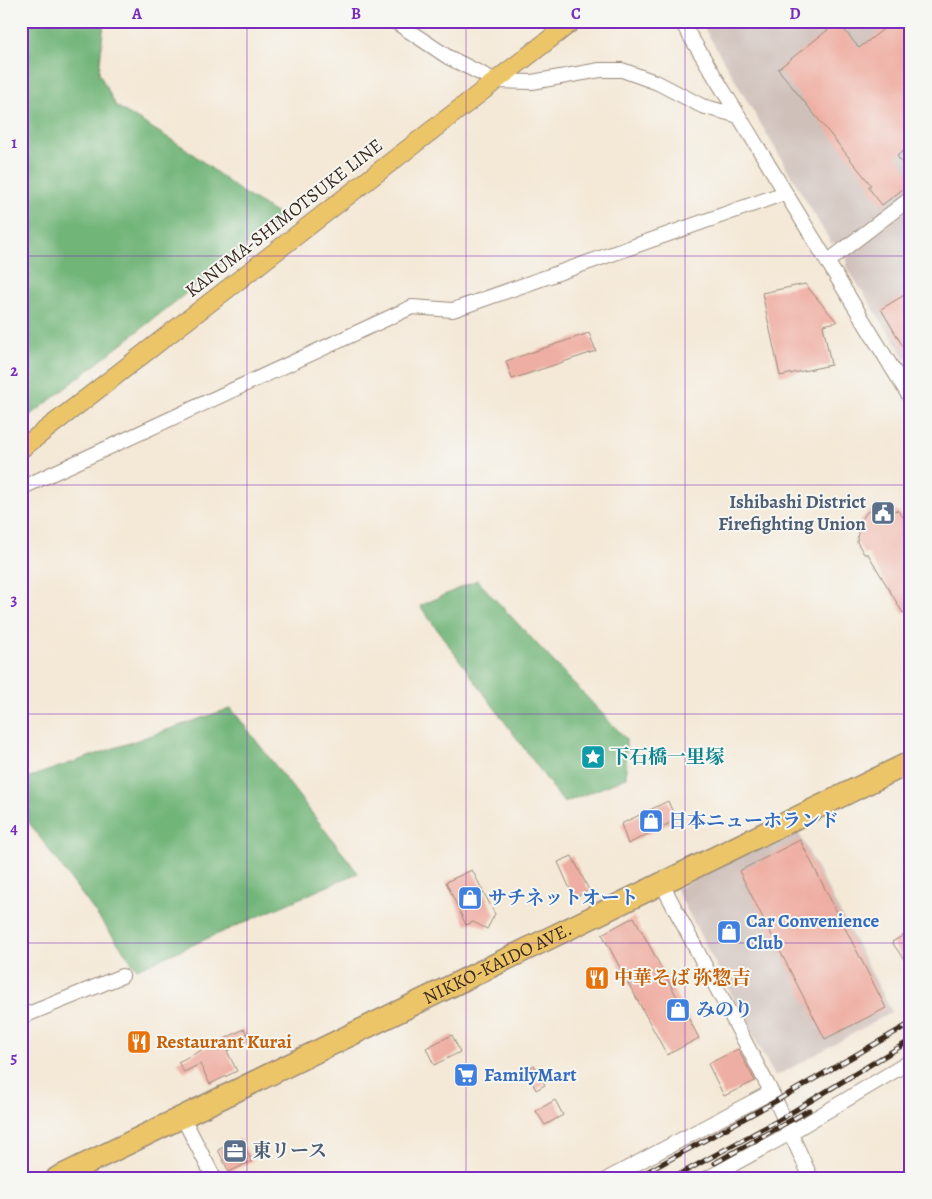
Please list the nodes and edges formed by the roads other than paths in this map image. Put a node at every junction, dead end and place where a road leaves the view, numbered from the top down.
1 (394, 21) edge
2 (573, 21) edge
3 (681, 21) edge
4 (496, 80) junction
5 (739, 116) junction
6 (785, 193) junction
7 (911, 198) edge
8 (827, 262) junction
9 (911, 398) edge
10 (21, 449) edge
11 (21, 488) edge
12 (911, 762) edge
13 (662, 884) junction
14 (122, 976) dead end
15 (21, 1017) edge
16 (911, 1061) edge
17 (772, 1092) junction
18 (182, 1116) junction
19 (792, 1132) junction
20 (57, 1178) edge
21 (214, 1178) edge
22 (609, 1178) edge
23 (708, 1178) edge
24 (811, 1178) edge

1 - 4 street
2 - 4 main road, KANUMA-SHIMOTSUKE LINE
3 - 5 street
4 - 5 street
4 - 10 main road, KANUMA-SHIMOTSUKE LINE
5 - 6 street
6 - 8 street
6 - 11 street
7 - 8 street
8 - 9 street
12 - 13 highway
13 - 17 street
13 - 18 highway
14 - 15 street
16 - 19 street
17 - 19 street
17 - 22 street
18 - 20 highway
18 - 21 street
19 - 23 street
19 - 24 street

